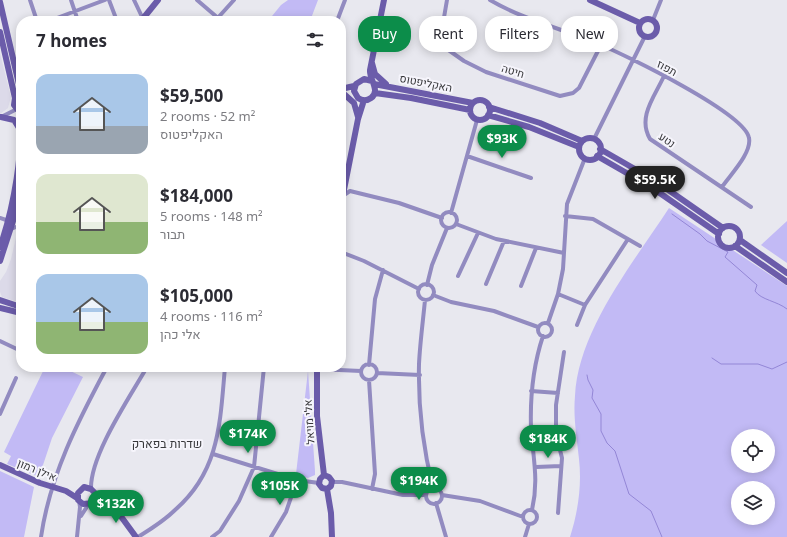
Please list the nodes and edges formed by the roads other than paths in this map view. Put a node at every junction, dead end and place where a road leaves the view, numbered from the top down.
1 (30, 0) edge
2 (71, 0) edge
3 (105, 0) edge
4 (109, 0) edge
5 (134, 0) edge
6 (158, 0) edge
7 (197, 0) edge
8 (234, 0) edge
9 (345, 0) edge
10 (384, 0) edge
11 (448, 0) edge
12 (490, 0) edge
13 (590, 0) edge
14 (661, 0) edge
15 (0, 2) edge
16 (74, 11) junction
17 (35, 16) edge
18 (62, 16) edge
19 (76, 16) edge
20 (115, 16) edge
21 (140, 16) edge
22 (145, 16) edge
23 (212, 16) edge
24 (220, 16) edge
25 (339, 16) edge
26 (653, 20) junction
27 (640, 23) junction
28 (561, 31) edge
29 (0, 32) edge
30 (645, 36) junction
31 (597, 52) edge
32 (616, 52) edge
33 (372, 58) junction
34 (633, 60) junction
35 (16, 71) edge
36 (664, 76) junction
37 (360, 79) junction
38 (373, 83) junction
39 (354, 86) junction
40 (391, 87) junction
41 (346, 91) edge
42 (346, 93) edge
43 (375, 93) junction
44 (354, 94) junction
45 (384, 94) junction
46 (16, 96) edge
47 (346, 96) edge
48 (364, 100) junction
49 (473, 103) junction
50 (16, 106) edge
51 (489, 107) junction
52 (470, 110) junction
53 (488, 115) junction
54 (2, 117) edge
55 (358, 119) junction
56 (478, 120) junction
57 (16, 124) edge
58 (594, 139) junction
59 (582, 141) junction
60 (579, 147) junction
61 (600, 149) junction
62 (467, 156) junction
63 (597, 156) junction
64 (585, 158) junction
65 (16, 169) edge
66 (531, 178) dead end
67 (346, 179) edge
68 (346, 185) edge
69 (722, 187) junction
70 (350, 191) junction
71 (346, 193) edge
72 (16, 206) edge
73 (751, 208) dead end
74 (15, 213) joint
75 (451, 213) junction
76 (565, 216) junction
77 (0, 218) edge
78 (442, 218) junction
79 (9, 220) junction
80 (456, 224) junction
81 (16, 227) edge
82 (447, 228) junction
83 (723, 228) junction
84 (11, 229) junction
85 (478, 233) junction
86 (719, 234) junction
87 (628, 239) junction
88 (740, 240) junction
89 (504, 241) junction
90 (640, 246) dead end
91 (735, 246) junction
92 (0, 247) edge
93 (536, 248) junction
94 (564, 253) junction
95 (346, 254) edge
96 (0, 261) edge
97 (383, 270) junction
98 (787, 273) edge
99 (458, 276) dead end
100 (787, 282) edge
101 (486, 284) dead end
102 (427, 285) junction
103 (520, 286) dead end
104 (419, 289) junction
105 (558, 294) junction
106 (433, 295) junction
107 (0, 300) edge
108 (425, 300) junction
109 (16, 305) edge
110 (585, 305) junction
111 (0, 308) edge
112 (16, 312) edge
113 (548, 323) junction
114 (576, 325) dead end
115 (538, 327) junction
116 (543, 336) junction
117 (0, 341) edge
118 (16, 348) edge
119 (564, 352) dead end
120 (369, 365) junction
121 (346, 370) edge
122 (361, 371) junction
123 (105, 372) edge
124 (144, 372) edge
125 (224, 372) edge
126 (264, 372) edge
127 (317, 372) edge
128 (377, 373) junction
129 (420, 375) junction
130 (16, 378) dead end
131 (369, 380) junction
132 (531, 391) junction
133 (558, 393) junction
134 (0, 414) edge
135 (213, 454) junction
136 (0, 465) edge
137 (562, 466) junction
138 (254, 467) junction
139 (536, 467) junction
140 (93, 476) junction
141 (324, 476) junction
142 (297, 480) junction
143 (332, 482) junction
144 (319, 483) junction
145 (52, 487) junction
146 (432, 488) junction
147 (80, 489) junction
148 (327, 489) junction
149 (372, 489) junction
150 (66, 491) junction
151 (93, 491) junction
152 (426, 495) junction
153 (442, 495) junction
154 (78, 500) junction
155 (104, 502) junction
156 (436, 503) junction
157 (90, 504) junction
158 (532, 510) junction
159 (558, 514) dead end
160 (523, 517) junction
161 (80, 518) junction
162 (529, 524) junction
163 (41, 537) edge
164 (77, 537) edge
165 (137, 537) edge
166 (212, 537) edge
167 (271, 537) edge
168 (332, 537) edge
169 (446, 537) edge
170 (525, 537) edge

1 - 17 street
2 - 16 street
3 - 16 street
4 - 20 street
5 - 21 street
6 - 22 main road
7 - 23 street
8 - 24 street
9 - 25 street
10 - 33 main road
11 - 31 street, חיטה
12 - 28 street, תפוז
13 - 27 main road
14 - 26 street
15 - 35 main road
16 - 18 street
16 - 19 street
26 - 27 main road
26 - 30 main road
27 - 30 main road
29 - 46 main road
30 - 34 street
32 - 34 street, תפוז
33 - 37 main road
33 - 38 main road
33 - 40 main road
34 - 36 street, תפוז
34 - 58 street
36 - 69 street, נטע
36 - 69 street, תפוז
37 - 38 main road
37 - 39 main road
38 - 40 main road, האקליפטוס
38 - 43 main road
39 - 41 main road
39 - 44 main road
40 - 49 main road, האקליפטוס
42 - 44 main road
43 - 45 main road, האקליפטוס
43 - 48 main road
44 - 48 main road
45 - 52 main road, האקליפטוס
45 - 55 main road
47 - 55 main road
48 - 55 main road
49 - 51 main road
49 - 52 main road
50 - 54 street
51 - 53 main road
51 - 59 main road
52 - 56 main road
53 - 56 main road
53 - 60 main road
54 - 57 main road
55 - 67 main road
56 - 62 street
58 - 59 main road
58 - 61 main road
59 - 60 main road
60 - 64 main road
61 - 63 main road
61 - 83 main road
62 - 66 street
62 - 75 street
63 - 64 main road
63 - 86 main road
64 - 76 street
65 - 79 main road
68 - 70 street
69 - 73 street, נטע
70 - 71 street
70 - 78 street
72 - 74 main road
74 - 84 main road
75 - 78 street
75 - 80 street
76 - 87 street
76 - 94 street
77 - 79 street
78 - 82 street
79 - 92 main road
80 - 82 street
80 - 85 street
81 - 84 street
82 - 102 street
83 - 86 main road
83 - 88 main road
84 - 96 main road
85 - 89 street
85 - 99 street
86 - 91 main road
87 - 90 street
87 - 110 street
88 - 91 main road
88 - 98 main road
89 - 93 street
89 - 101 street
91 - 100 main road
93 - 94 street
93 - 103 street
94 - 105 street
95 - 97 street
97 - 104 street
97 - 120 street
102 - 104 street
102 - 106 street
104 - 108 street
105 - 110 street
105 - 113 street
106 - 108 street
106 - 115 street
107 - 109 main road
108 - 129 street
110 - 114 street
111 - 112 main road
113 - 115 street
113 - 116 street
115 - 116 street
116 - 132 street
117 - 118 street
119 - 133 street
120 - 122 street
120 - 128 street
121 - 122 street
122 - 131 street
123 - 145 street
124 - 140 street
125 - 135 street
126 - 138 street
127 - 141 main road, אלי מויאל
128 - 129 street
128 - 131 street
129 - 146 street
130 - 134 street
131 - 149 street
132 - 133 street
132 - 139 street
133 - 137 street
135 - 138 street
135 - 165 street
136 - 145 main road, אילן רמון
137 - 139 street
137 - 159 street
138 - 142 street
138 - 166 street
139 - 158 street
140 - 147 street
140 - 151 street
141 - 143 main road
141 - 144 main road
142 - 144 street
142 - 167 street
143 - 148 main road
143 - 149 street
144 - 148 main road
145 - 150 main road, אילן רמון
145 - 163 street
146 - 152 street
146 - 153 street
147 - 150 main road, אילן רמון
147 - 151 main road
147 - 154 main road
148 - 168 main road
149 - 152 street
150 - 154 main road, אילן רמון
151 - 155 main road
151 - 157 main road
152 - 156 street
153 - 156 street
153 - 160 street
154 - 157 main road
154 - 161 street
155 - 157 main road
155 - 165 main road
156 - 169 street
157 - 161 street
158 - 160 street
158 - 162 street
160 - 162 street
161 - 164 street
162 - 170 street

